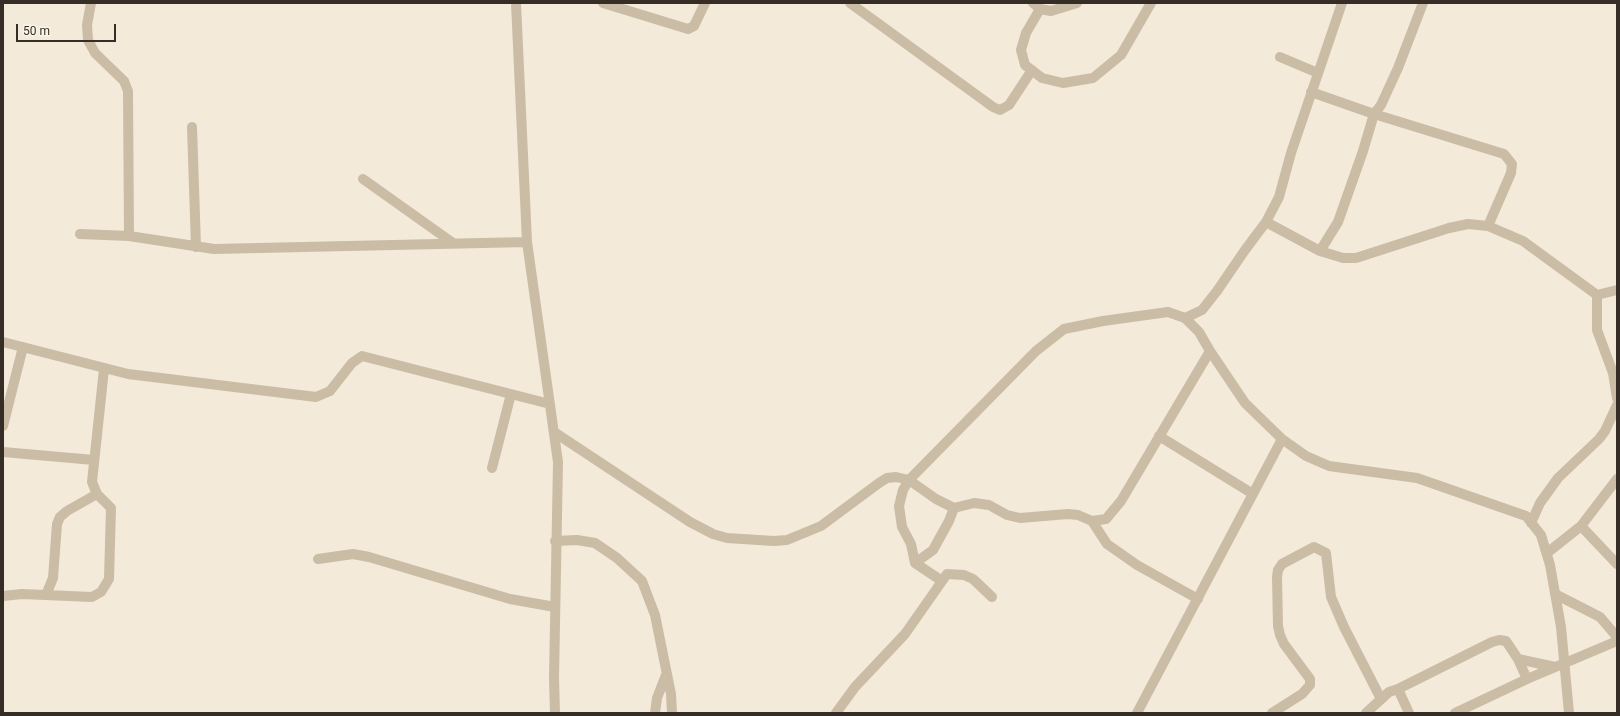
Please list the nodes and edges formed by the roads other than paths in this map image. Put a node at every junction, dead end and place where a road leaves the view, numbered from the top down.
1 (91, 3) edge
2 (516, 3) edge
3 (603, 3) edge
4 (705, 3) edge
5 (850, 3) edge
6 (1077, 3) edge
7 (1151, 3) edge
8 (1342, 3) edge
9 (1423, 3) edge
10 (1037, 6) edge
11 (1280, 58) dead end
12 (1032, 70) junction
13 (1318, 73) junction
14 (1311, 92) junction
15 (1374, 114) junction
16 (192, 127) dead end
17 (363, 179) dead end
18 (1266, 222) junction
19 (1488, 226) junction
20 (80, 234) dead end
21 (129, 236) junction
22 (527, 242) junction
23 (453, 243) junction
24 (196, 247) junction
25 (1320, 251) junction
26 (1617, 290) edge
27 (1597, 295) junction
28 (1185, 318) junction
29 (3, 342) edge
30 (23, 347) junction
31 (1210, 351) junction
32 (104, 369) junction
33 (511, 394) junction
34 (1617, 398) edge
35 (550, 404) junction
36 (1617, 405) edge
37 (3, 426) edge
38 (554, 432) junction
39 (1159, 436) junction
40 (1282, 439) junction
41 (3, 452) edge
42 (94, 460) junction
43 (492, 468) dead end
44 (1617, 479) edge
45 (909, 480) junction
46 (97, 494) junction
47 (1253, 494) junction
48 (954, 508) junction
49 (1092, 521) junction
50 (1531, 523) junction
51 (1581, 526) junction
52 (555, 542) junction
53 (1547, 553) junction
54 (318, 559) dead end
55 (915, 563) junction
56 (1617, 564) edge
57 (942, 581) junction
58 (1556, 594) junction
59 (46, 595) junction
60 (3, 596) edge
61 (992, 597) dead end
62 (1198, 599) junction
63 (555, 607) junction
64 (1617, 637) edge
65 (1617, 641) edge
66 (1518, 659) junction
67 (1560, 665) junction
68 (666, 675) junction
69 (1527, 679) junction
70 (1398, 689) junction
71 (1381, 700) junction
72 (1277, 712) edge
73 (555, 713) edge
74 (655, 713) edge
75 (672, 713) edge
76 (836, 713) edge
77 (1137, 713) edge
78 (1366, 713) edge
79 (1409, 713) edge
80 (1455, 713) edge
81 (1569, 713) edge

1 - 21 street
2 - 22 street
3 - 4 street
5 - 12 street
6 - 10 street
7 - 12 street
8 - 13 street
9 - 15 street
10 - 12 street
11 - 13 street
13 - 14 street
14 - 15 street
14 - 18 street
15 - 19 street
15 - 25 street
16 - 24 street
17 - 23 street
18 - 25 street
18 - 28 street
19 - 25 street
19 - 27 street
20 - 21 street
21 - 24 street
22 - 23 street
22 - 35 street
23 - 24 street
26 - 27 street
27 - 34 street
28 - 31 street
28 - 45 street
29 - 30 street
30 - 32 street
30 - 37 street
31 - 39 street
31 - 40 street
32 - 33 street
32 - 42 street
33 - 35 street
33 - 43 street
35 - 38 street
36 - 50 street
38 - 45 street
38 - 52 street
39 - 47 street
39 - 49 street
40 - 47 street
40 - 50 street
41 - 42 street
42 - 46 street
44 - 51 street
45 - 48 street
45 - 55 street
46 - 59 street
46 - 59 street
47 - 62 street
48 - 49 street
48 - 55 street
49 - 62 street
50 - 53 street
51 - 53 street
51 - 56 street
52 - 63 street
52 - 68 street
53 - 58 street
54 - 63 street
55 - 57 street
57 - 61 street
57 - 76 street
58 - 64 street
58 - 67 street
59 - 60 street
62 - 77 street
63 - 73 street
65 - 67 street
66 - 67 street
66 - 69 street
66 - 70 street
67 - 69 street
67 - 81 street
68 - 74 street
68 - 75 street
69 - 80 street
70 - 71 street
70 - 79 street
71 - 72 street
71 - 78 street

